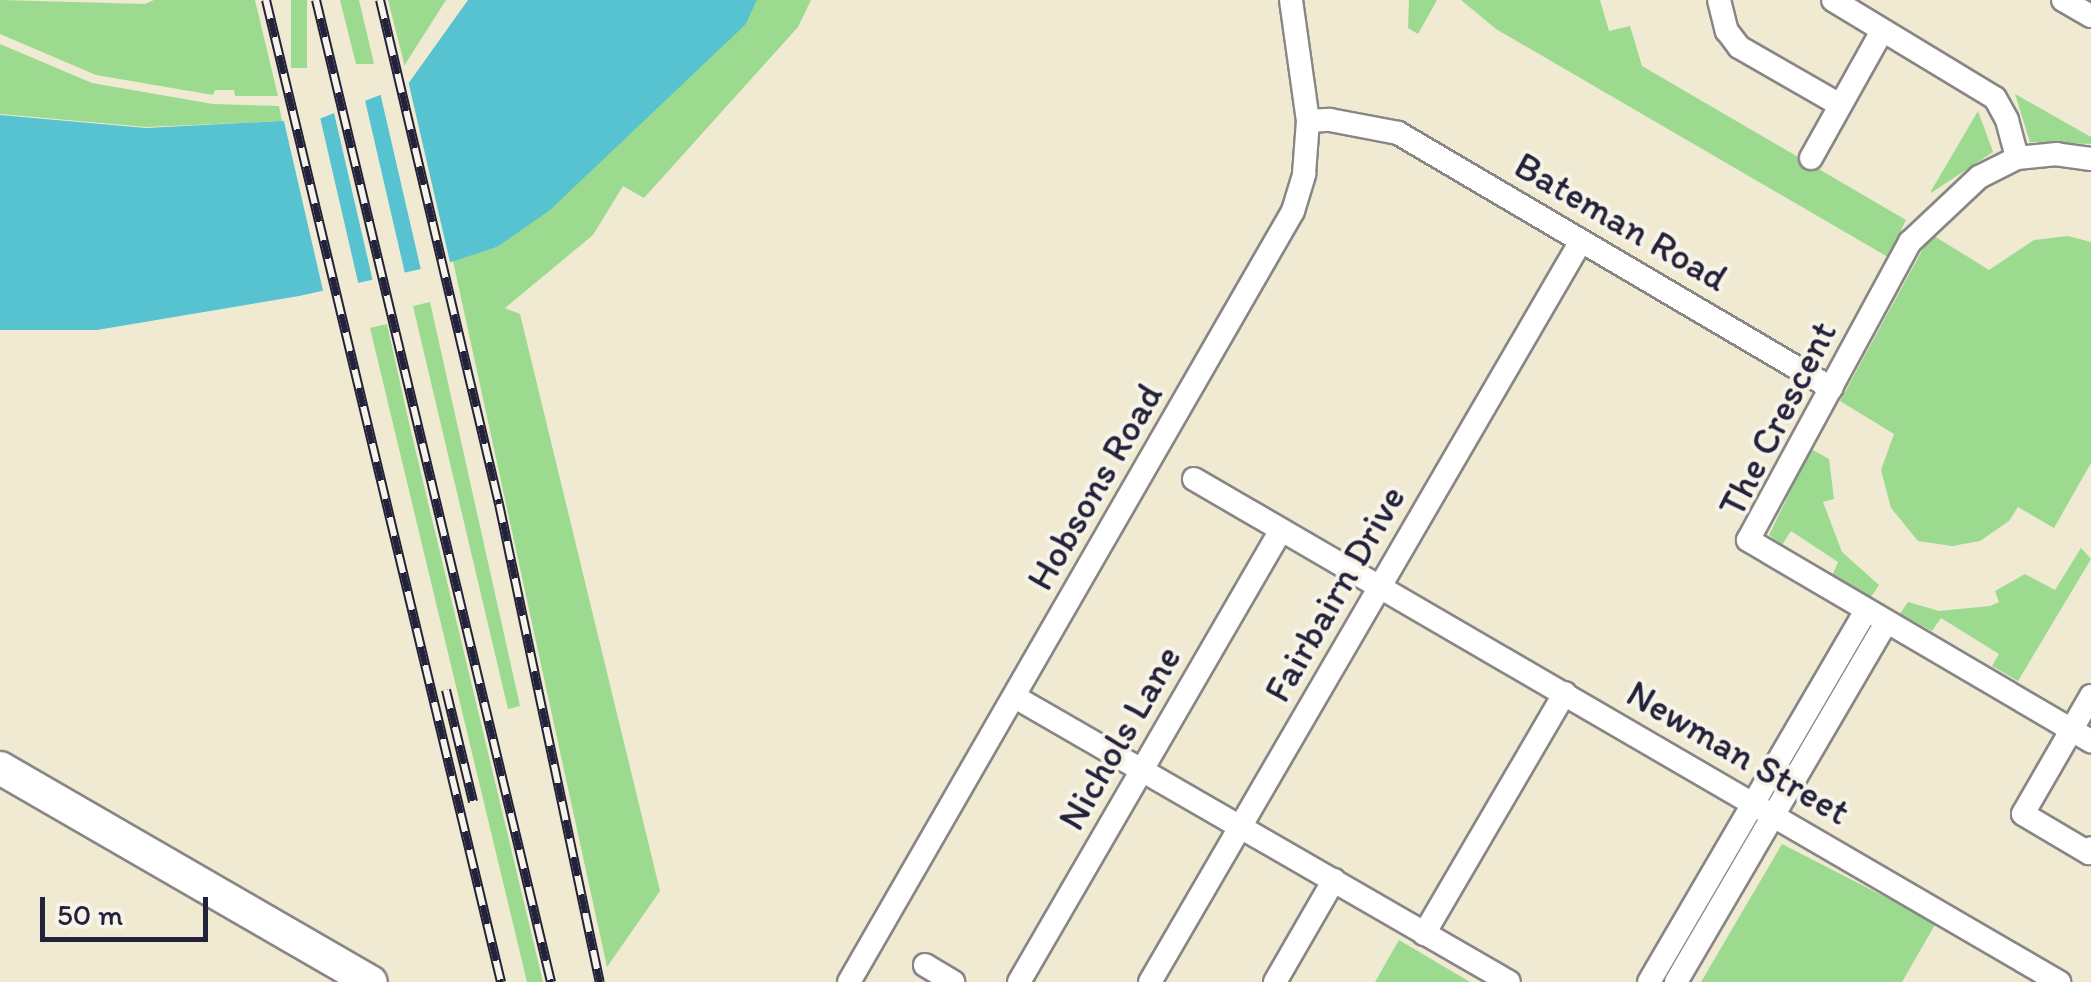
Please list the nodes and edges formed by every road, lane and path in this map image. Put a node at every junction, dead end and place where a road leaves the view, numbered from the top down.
1 (1291, 0) edge
2 (1719, 0) edge
3 (1833, 0) edge
4 (2063, 0) edge
5 (2091, 16) edge
6 (1882, 31) junction
7 (1840, 105) junction
8 (1308, 129) junction
9 (1810, 158) dead end
10 (2016, 158) junction
11 (2091, 159) edge
12 (1581, 240) junction
13 (1831, 388) junction
14 (1194, 480) dead end
15 (1281, 530) junction
16 (1380, 585) junction
17 (1876, 616) junction
18 (1566, 693) junction
19 (1014, 696) junction
20 (2091, 696) edge
21 (2081, 735) edge
22 (0, 768) edge
23 (1143, 769) junction
24 (1754, 801) junction
25 (1776, 814) junction
26 (1242, 825) junction
27 (2091, 848) edge
28 (1334, 880) junction
29 (1424, 934) junction
30 (926, 965) dead end
31 (2035, 974) edge
32 (371, 982) edge
33 (849, 982) edge
34 (953, 982) edge
35 (1019, 982) edge
36 (1150, 982) edge
37 (1275, 982) edge
38 (1510, 982) edge
39 (1649, 982) edge
40 (1676, 982) edge
41 (2059, 982) edge

1 - 8 street, Hobsons Road
2 - 7 street
3 - 6 street
4 - 5 street
6 - 7 street
6 - 10 street
7 - 9 street
8 - 12 street, Bateman Road
8 - 19 street, Hobsons Road
10 - 11 street, The Crescent
10 - 13 street, The Crescent
12 - 13 street, Bateman Road
12 - 16 street, Fairbairn Drive
13 - 17 street, The Crescent
14 - 15 street, Newman Street
15 - 16 street, Newman Street
15 - 23 street, Nichols Lane
16 - 18 street, Newman Street
16 - 26 street, Fairbairn Drive
17 - 21 street, The Crescent
17 - 24 street
17 - 25 street
18 - 24 street, Newman Street
18 - 29 street
19 - 23 street
19 - 33 street, Hobsons Road
20 - 21 street
21 - 27 street
22 - 32 street
23 - 26 street
23 - 35 street, Nichols Lane
24 - 25 street, Newman Street
24 - 39 street
25 - 31 street, Newman Street
25 - 40 street
26 - 28 street
26 - 36 street, Fairbairn Drive
28 - 29 street
28 - 37 street
29 - 38 street
30 - 34 street
31 - 41 street, Newman Street

